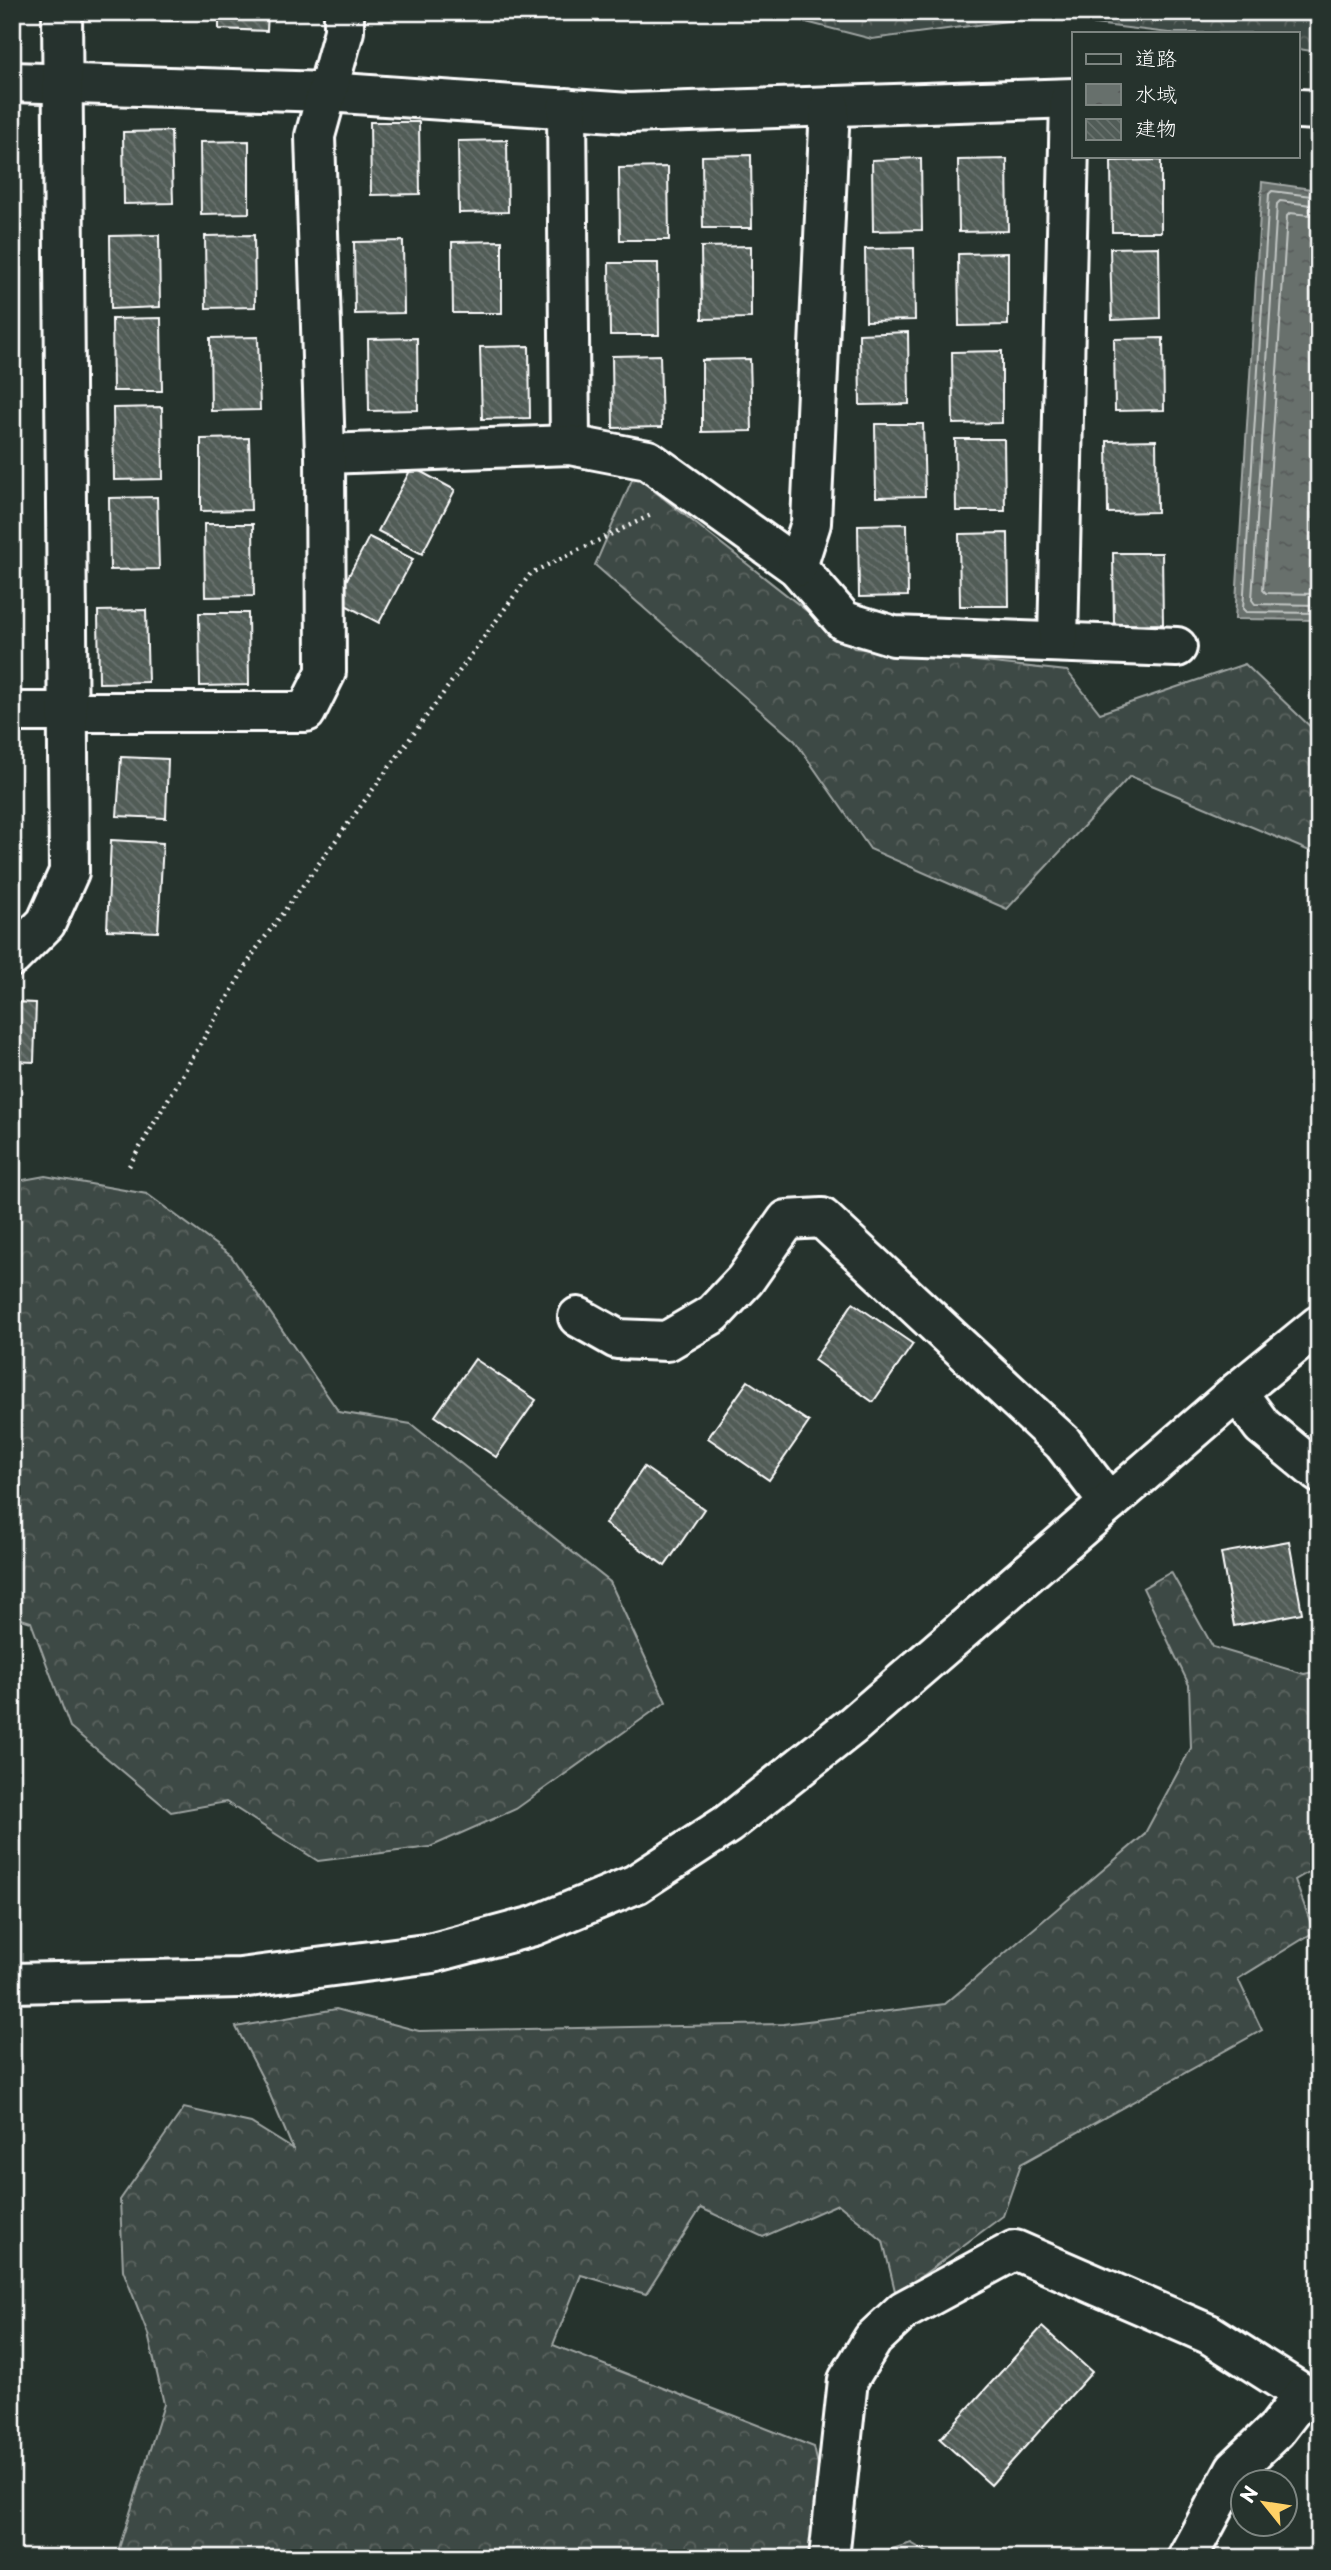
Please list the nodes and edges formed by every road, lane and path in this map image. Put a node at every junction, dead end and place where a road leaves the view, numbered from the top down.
1 (62, 12) edge
2 (344, 12) edge
3 (12, 82) edge
4 (60, 83) junction
5 (327, 92) junction
6 (1072, 98) edge
7 (830, 106) junction
8 (568, 108) junction
9 (1300, 109) edge
10 (1319, 110) edge
11 (570, 445) junction
12 (325, 454) junction
13 (693, 495) junction
14 (796, 566) junction
15 (1058, 642) junction
16 (1177, 647) dead end
17 (12, 712) edge
18 (66, 714) junction
19 (12, 957) edge
20 (129, 1166) dead end
21 (578, 1317) dead end
22 (1319, 1325) edge
23 (1237, 1392) junction
24 (1319, 1473) edge
25 (1109, 1503) junction
26 (12, 1983) edge
27 (1311, 2399) edge
28 (829, 2558) edge
29 (1187, 2558) edge

1 - 4 street
2 - 5 street
3 - 4 street
4 - 5 street
4 - 18 street
5 - 8 street
5 - 12 street
6 - 7 street
6 - 15 street
7 - 8 street
7 - 14 street
8 - 11 street
9 - 10 street
11 - 12 street
11 - 13 street
12 - 18 street
13 - 14 street
13 - 20 path
14 - 15 street
15 - 16 street
17 - 18 street
18 - 19 street
21 - 25 street
22 - 23 street
23 - 24 street
23 - 25 street
25 - 26 street
27 - 28 street
27 - 29 street

